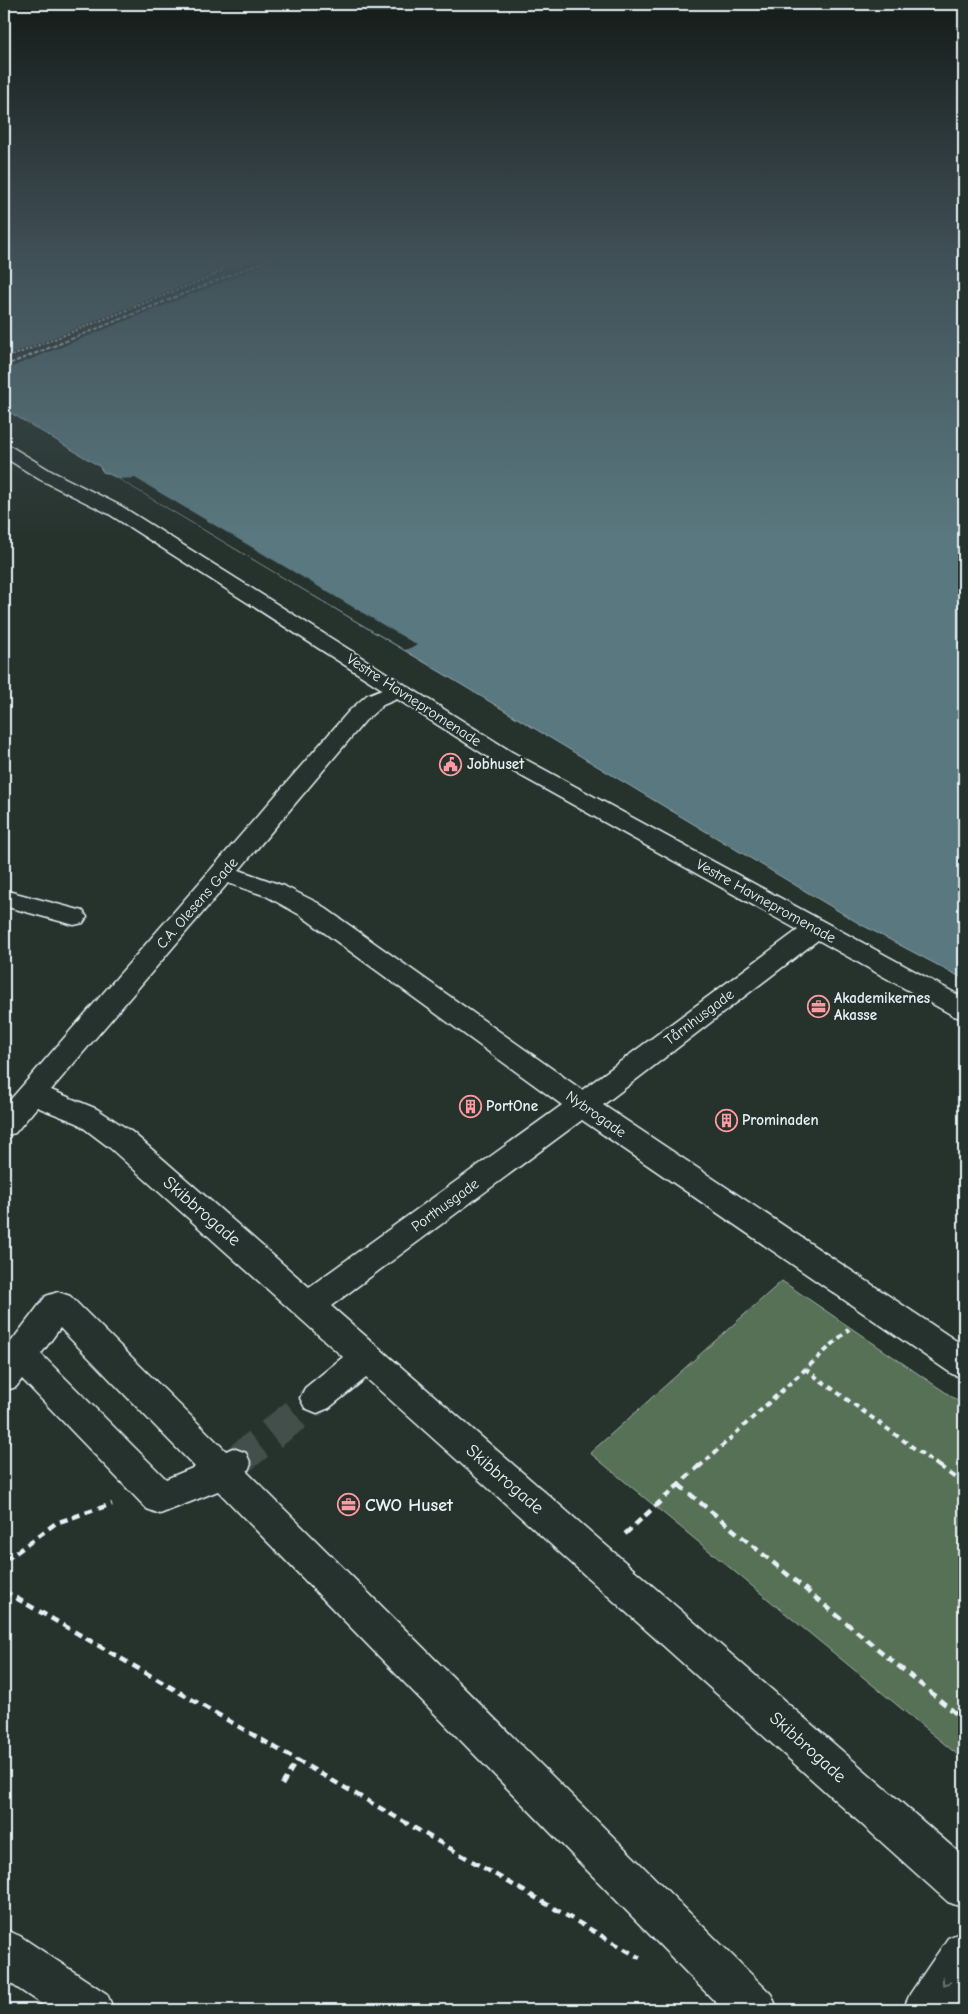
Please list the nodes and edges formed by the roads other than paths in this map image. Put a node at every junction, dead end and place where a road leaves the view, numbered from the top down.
1 (4, 450) edge
2 (398, 690) junction
3 (224, 873) junction
4 (4, 898) edge
5 (74, 917) dead end
6 (816, 929) junction
7 (964, 1010) edge
8 (32, 1094) junction
9 (582, 1105) junction
10 (4, 1126) edge
11 (308, 1305) junction
12 (368, 1357) junction
13 (964, 1364) edge
14 (12, 1366) edge
15 (316, 1398) tunnel mouth
16 (228, 1468) junction
17 (964, 1886) edge
18 (4, 1952) edge
19 (964, 1954) edge
20 (91, 2010) edge
21 (755, 2010) edge
22 (926, 2010) edge

1 - 2 street, Vestre Havnepromenade
2 - 3 street, C.A. Olesens Gade
2 - 6 street, Vestre Havnepromenade
3 - 8 street, C.A. Olesens Gade
3 - 9 street, Nybrogade
4 - 5 street
6 - 7 street, Vestre Havnepromenade
6 - 9 street, Tårnhusgade
8 - 10 street, C.A. Olesens Gade
8 - 11 street, Skibbrogade
9 - 11 street, Porthusgade
9 - 13 street, Nybrogade
11 - 12 street, Skibbrogade
12 - 15 street
12 - 17 street, Skibbrogade
14 - 16 street
14 - 16 street
16 - 21 street
18 - 20 street
19 -> 22 street

